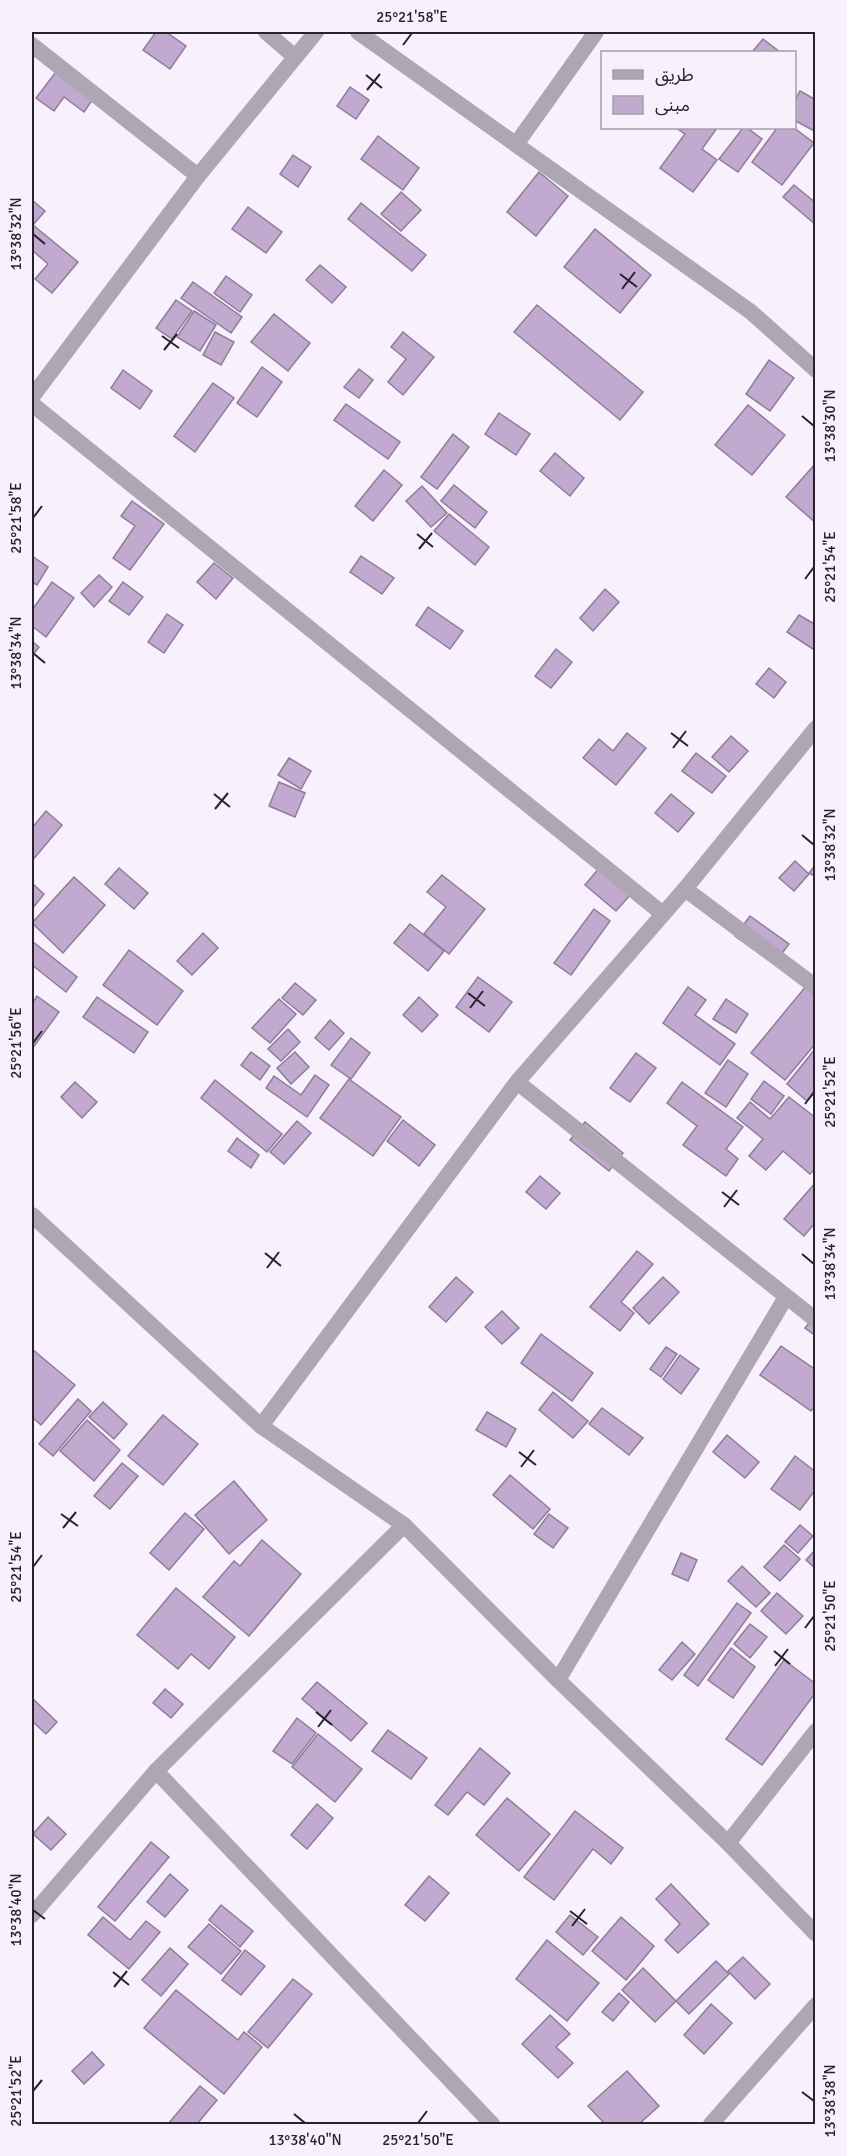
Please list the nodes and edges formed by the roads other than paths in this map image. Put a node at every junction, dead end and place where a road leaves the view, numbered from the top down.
1 (266, 32) edge
2 (316, 32) edge
3 (358, 32) edge
4 (596, 32) edge
5 (32, 45) edge
6 (295, 57) junction
7 (517, 143) junction
8 (198, 176) junction
9 (816, 370) edge
10 (32, 397) edge
11 (32, 404) edge
12 (816, 728) edge
13 (685, 889) junction
14 (663, 914) junction
15 (816, 987) edge
16 (517, 1082) junction
17 (32, 1215) edge
18 (786, 1298) junction
19 (816, 1320) edge
20 (261, 1426) junction
21 (404, 1525) junction
22 (558, 1680) junction
23 (816, 1731) edge
24 (156, 1771) junction
25 (728, 1843) junction
26 (32, 1915) edge
27 (816, 1934) edge
28 (816, 2005) edge
29 (492, 2124) edge
30 (711, 2124) edge

1 - 6 street
2 - 6 street
3 - 7 street
4 - 7 street
5 - 8 street
6 - 8 street
7 - 9 street
8 - 10 street
11 - 14 street
12 - 13 street
13 - 14 street
13 - 15 street
14 - 16 street
16 - 18 street
16 - 20 street
17 - 20 street
18 - 19 street
18 - 22 street
20 - 21 street
21 - 22 street
21 - 24 street
22 - 25 street
23 - 25 street
24 - 26 street
24 - 29 street
25 - 27 street
28 - 30 street

